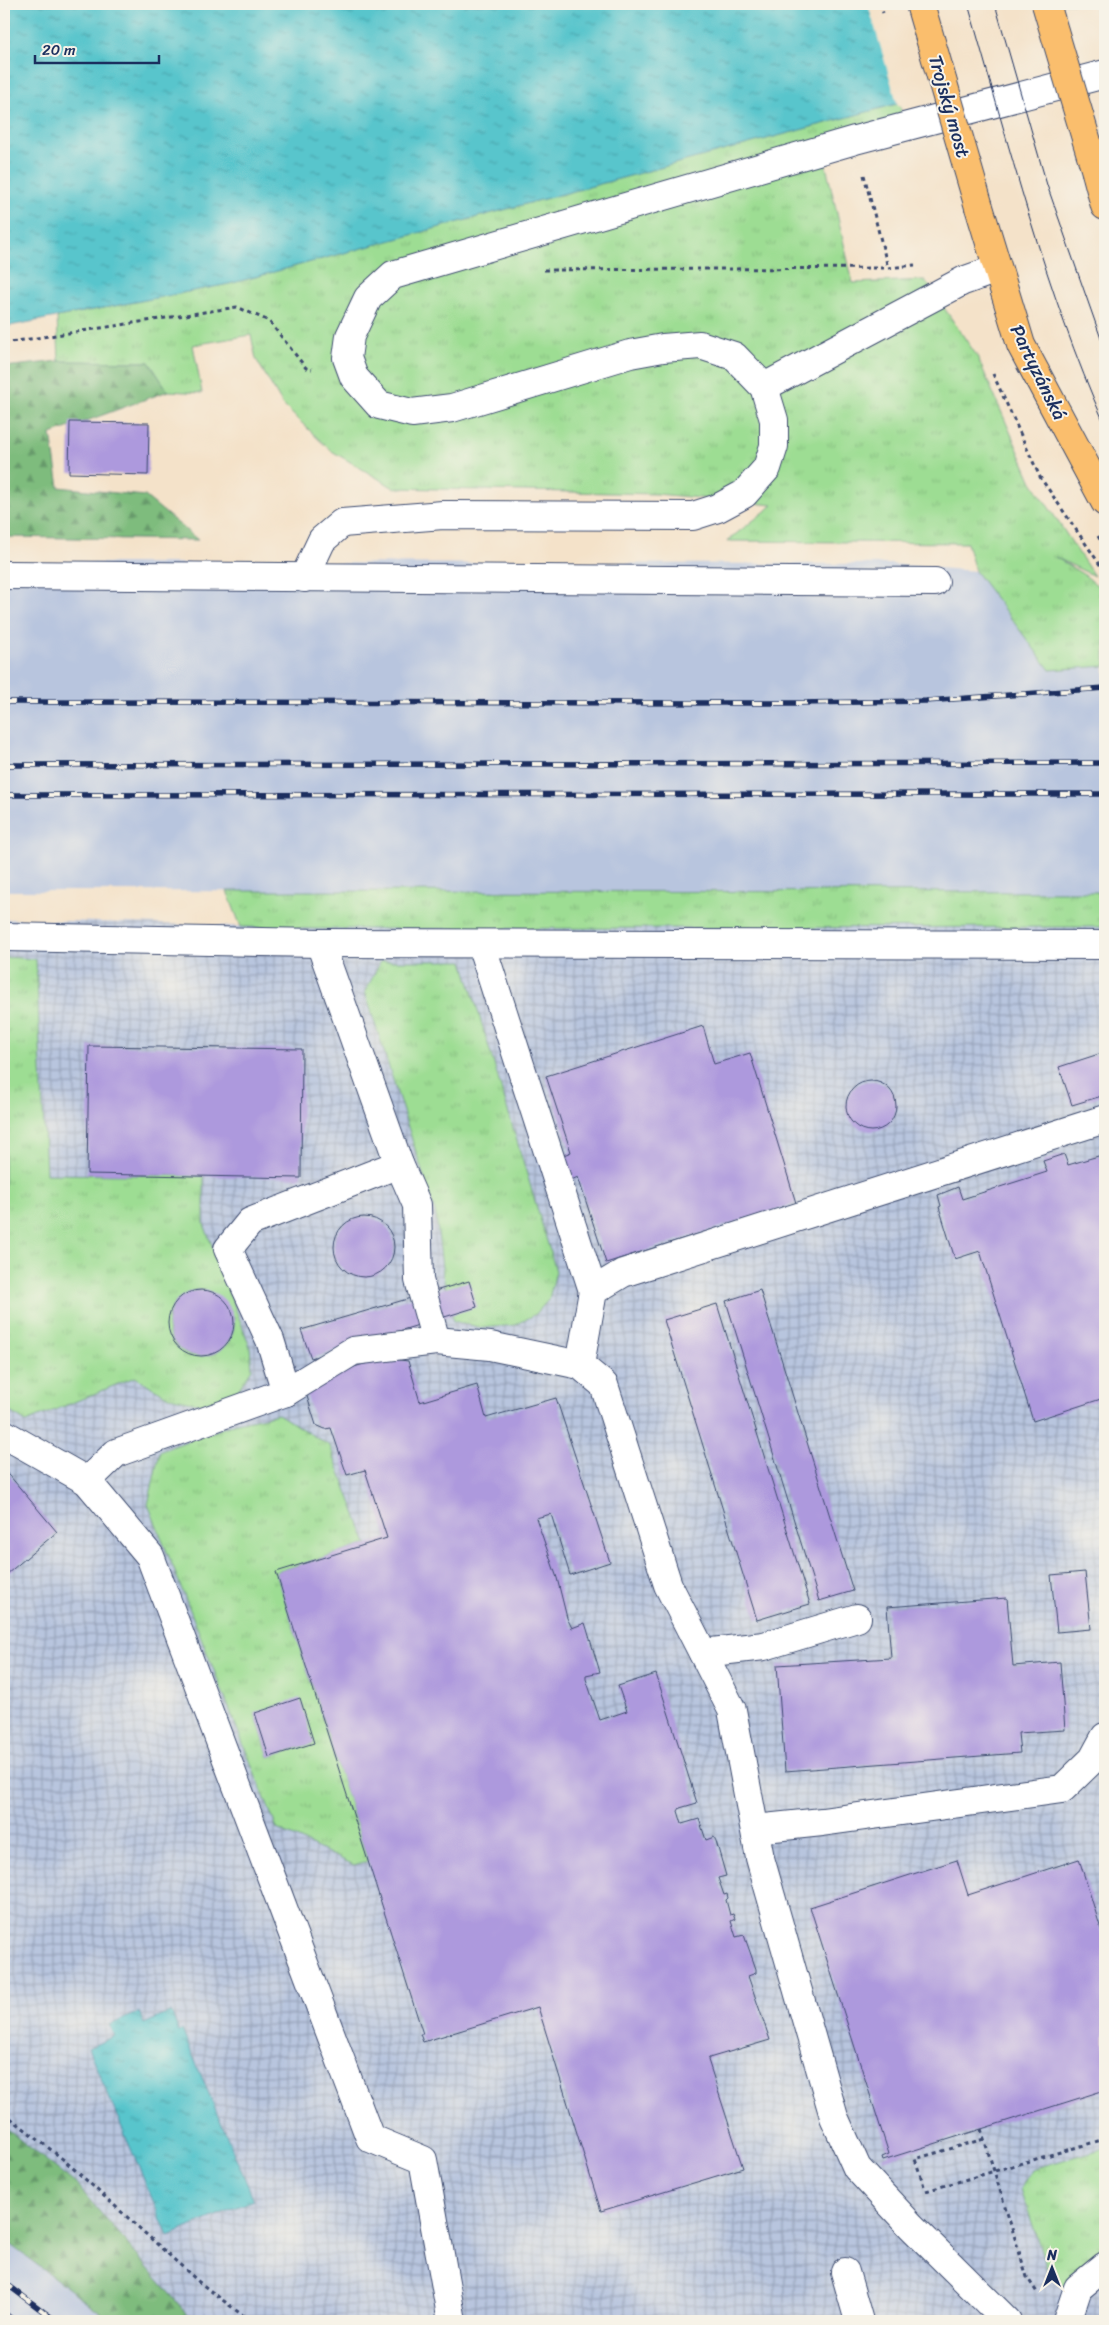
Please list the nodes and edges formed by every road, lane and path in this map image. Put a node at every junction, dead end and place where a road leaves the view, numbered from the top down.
1 (920, 4) edge
2 (1046, 4) edge
3 (1105, 74) edge
4 (855, 140) junction
5 (1101, 187) edge
6 (980, 207) joint
7 (923, 264) dead end
8 (888, 268) junction
9 (997, 269) junction
10 (540, 270) dead end
11 (4, 343) edge
12 (354, 377) junction
13 (764, 387) junction
14 (1018, 428) dead end
15 (1105, 502) edge
16 (1105, 572) edge
17 (4, 576) edge
18 (304, 578) junction
19 (935, 582) dead end
20 (4, 937) edge
21 (320, 943) junction
22 (481, 944) junction
23 (1105, 945) edge
24 (1105, 1119) edge
25 (399, 1164) junction
26 (594, 1291) junction
27 (436, 1341) junction
28 (580, 1365) junction
29 (286, 1392) junction
30 (4, 1434) edge
31 (87, 1481) junction
32 (857, 1618) dead end
33 (702, 1653) junction
34 (1105, 1737) edge
35 (755, 1829) junction
36 (4, 2113) edge
37 (981, 2129) dead end
38 (984, 2139) junction
39 (1105, 2139) edge
40 (994, 2171) junction
41 (926, 2191) junction
42 (911, 2226) junction
43 (1105, 2266) edge
44 (845, 2272) dead end
45 (1043, 2299) dead end
46 (250, 2321) edge
47 (452, 2321) edge
48 (859, 2321) edge
49 (1007, 2321) edge
50 (1067, 2321) edge

1 - 6 main road, Trojský most, bridge
2 - 5 main road, bridge
3 - 4 lane
4 - 8 path
4 - 12 lane
6 - 9 main road, Partyzánská
7 - 8 path
8 - 10 path
9 - 13 lane
9 - 15 main road, Partyzánská
11 - 12 path
12 - 13 lane
13 - 18 lane
14 - 16 path
17 - 18 lane
18 - 19 lane
20 - 21 lane
21 - 22 lane
21 - 25 lane
22 - 23 lane
22 - 26 lane
24 - 26 lane
25 - 27 lane
25 - 29 lane
26 - 28 lane
27 - 28 lane
27 - 29 lane
28 - 33 lane
29 - 31 lane
30 - 31 lane
31 - 47 lane
32 - 33 lane
33 - 35 lane
34 - 35 lane
35 - 42 lane
36 - 46 path
37 - 38 path
38 - 40 path
38 - 41 path
39 - 40 path
40 - 41 path
40 - 45 path
41 - 42 path
42 - 49 lane
43 - 50 lane
44 - 48 lane

